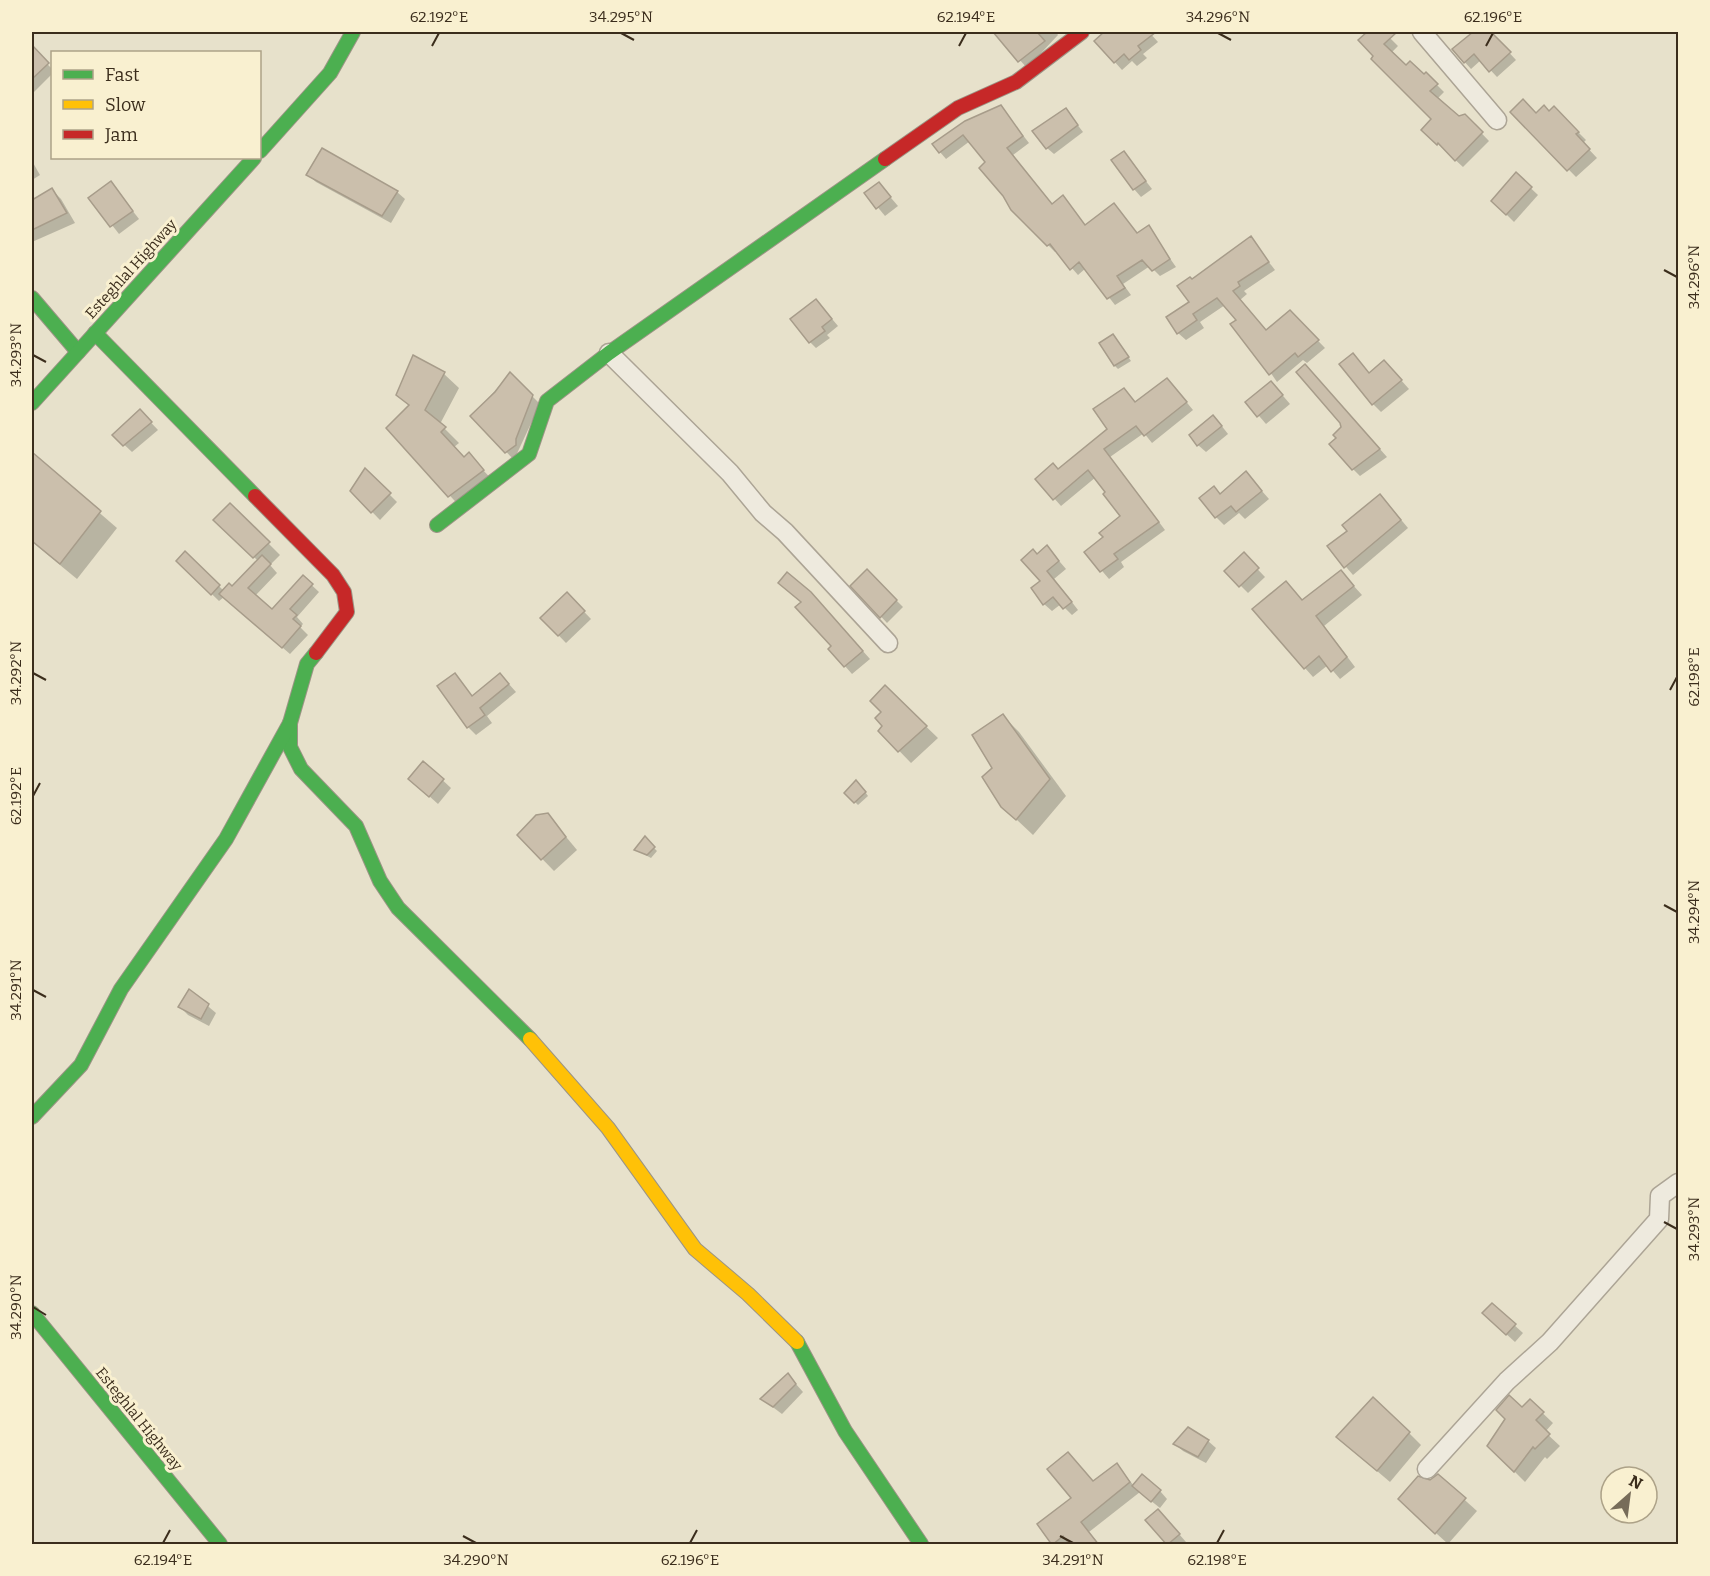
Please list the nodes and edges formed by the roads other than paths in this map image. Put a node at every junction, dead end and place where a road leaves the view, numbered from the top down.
1 (353, 32) edge
2 (1082, 32) edge
3 (1422, 32) edge
4 (1497, 120) dead end
5 (261, 150) edge
6 (253, 159) edge
7 (32, 298) edge
8 (94, 333) junction
9 (78, 352) junction
10 (609, 353) junction
11 (32, 403) edge
12 (437, 525) dead end
13 (888, 644) dead end
14 (290, 723) junction
15 (32, 1117) edge
16 (1678, 1183) edge
17 (32, 1313) edge
18 (1427, 1469) dead end
19 (220, 1545) edge
20 (921, 1545) edge

1 - 5 main road
2 - 10 main road
3 - 4 street
6 - 8 main road, Esteghlal Highway
7 - 9 main road
8 - 9 main road, Esteghlal Highway
8 - 14 main road
9 - 11 main road, Esteghlal Highway
10 - 12 main road
10 - 13 street
14 - 15 main road
14 - 20 main road
16 - 18 street
17 - 19 main road, Esteghlal Highway

